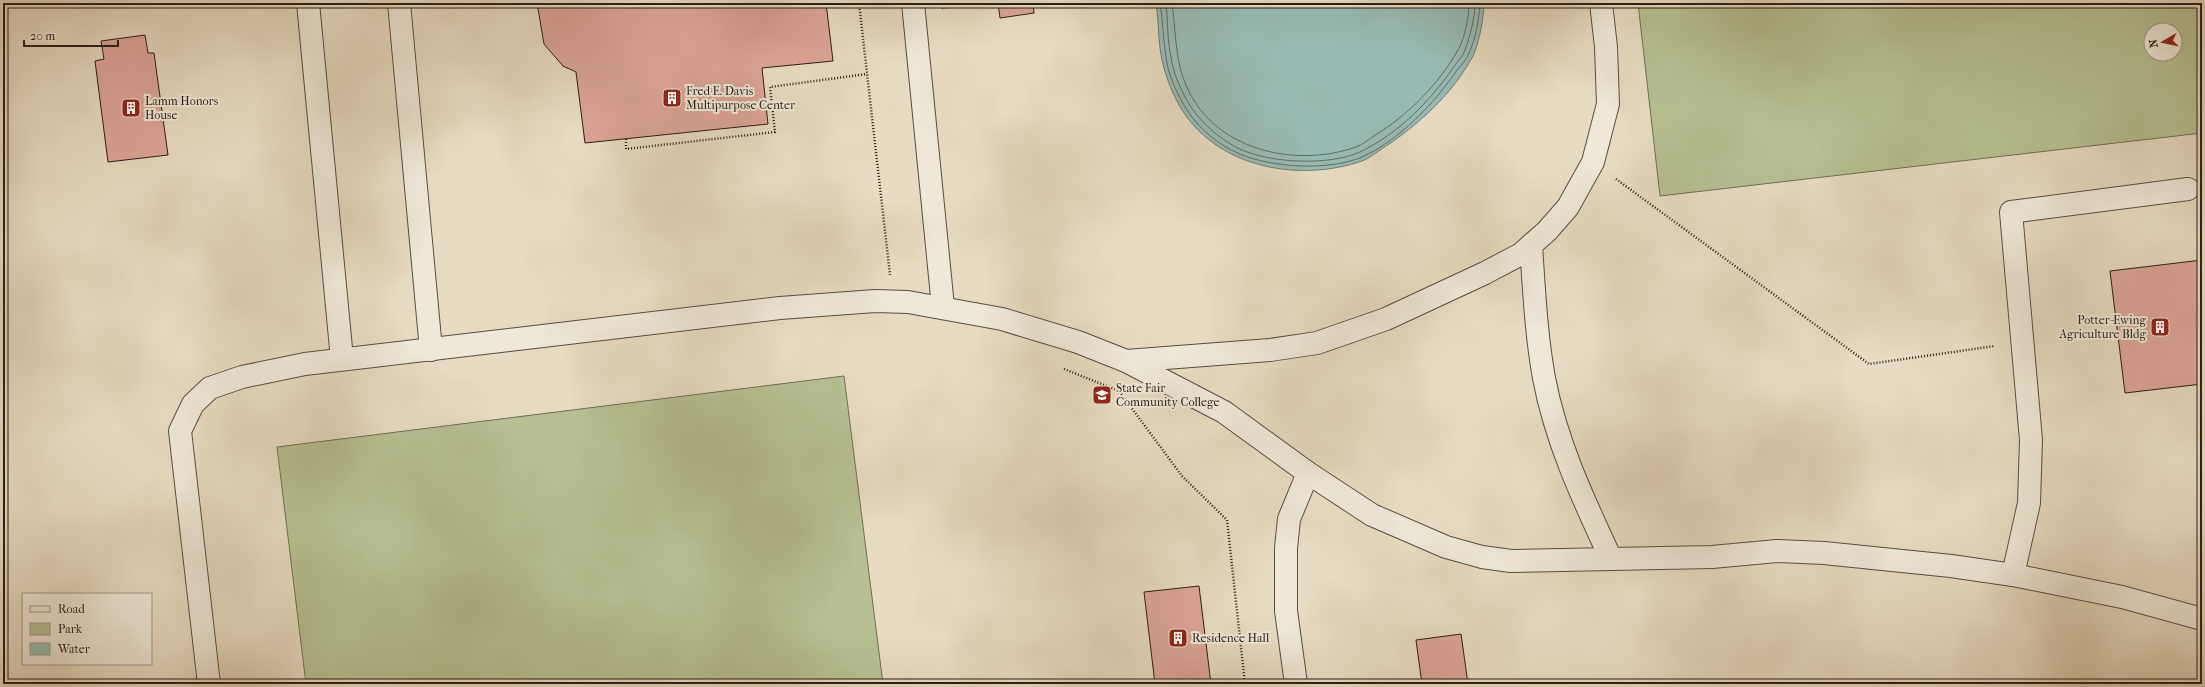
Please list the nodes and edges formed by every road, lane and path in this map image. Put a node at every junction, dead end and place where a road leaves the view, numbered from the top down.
1 (308, 3) edge
2 (399, 3) edge
3 (859, 3) edge
4 (976, 3) edge
5 (1601, 3) edge
6 (913, 8) edge
7 (867, 74) junction
8 (626, 139) dead end
9 (1593, 162) junction
10 (2188, 189) dead end
11 (1531, 245) junction
12 (893, 302) junction
13 (943, 307) junction
14 (2023, 342) junction
15 (431, 350) junction
16 (342, 358) junction
17 (1126, 361) junction
18 (1063, 368) dead end
19 (1308, 473) junction
20 (1611, 559) junction
21 (2013, 575) junction
22 (2202, 619) edge
23 (209, 684) edge
24 (1245, 684) edge
25 (1296, 684) edge

1 - 16 lane
2 - 15 lane
3 - 7 path
4 - 6 path
5 - 9 lane
6 - 13 lane
7 - 8 path
7 - 12 path
9 - 11 lane
9 - 14 path
10 - 14 lane
11 - 17 lane
11 - 20 lane
12 - 13 lane
12 - 15 lane
13 - 17 lane
14 - 21 lane
15 - 16 lane
16 - 23 lane
17 - 19 lane
18 - 24 path
19 - 20 lane
19 - 25 lane
20 - 21 lane
21 - 22 lane

